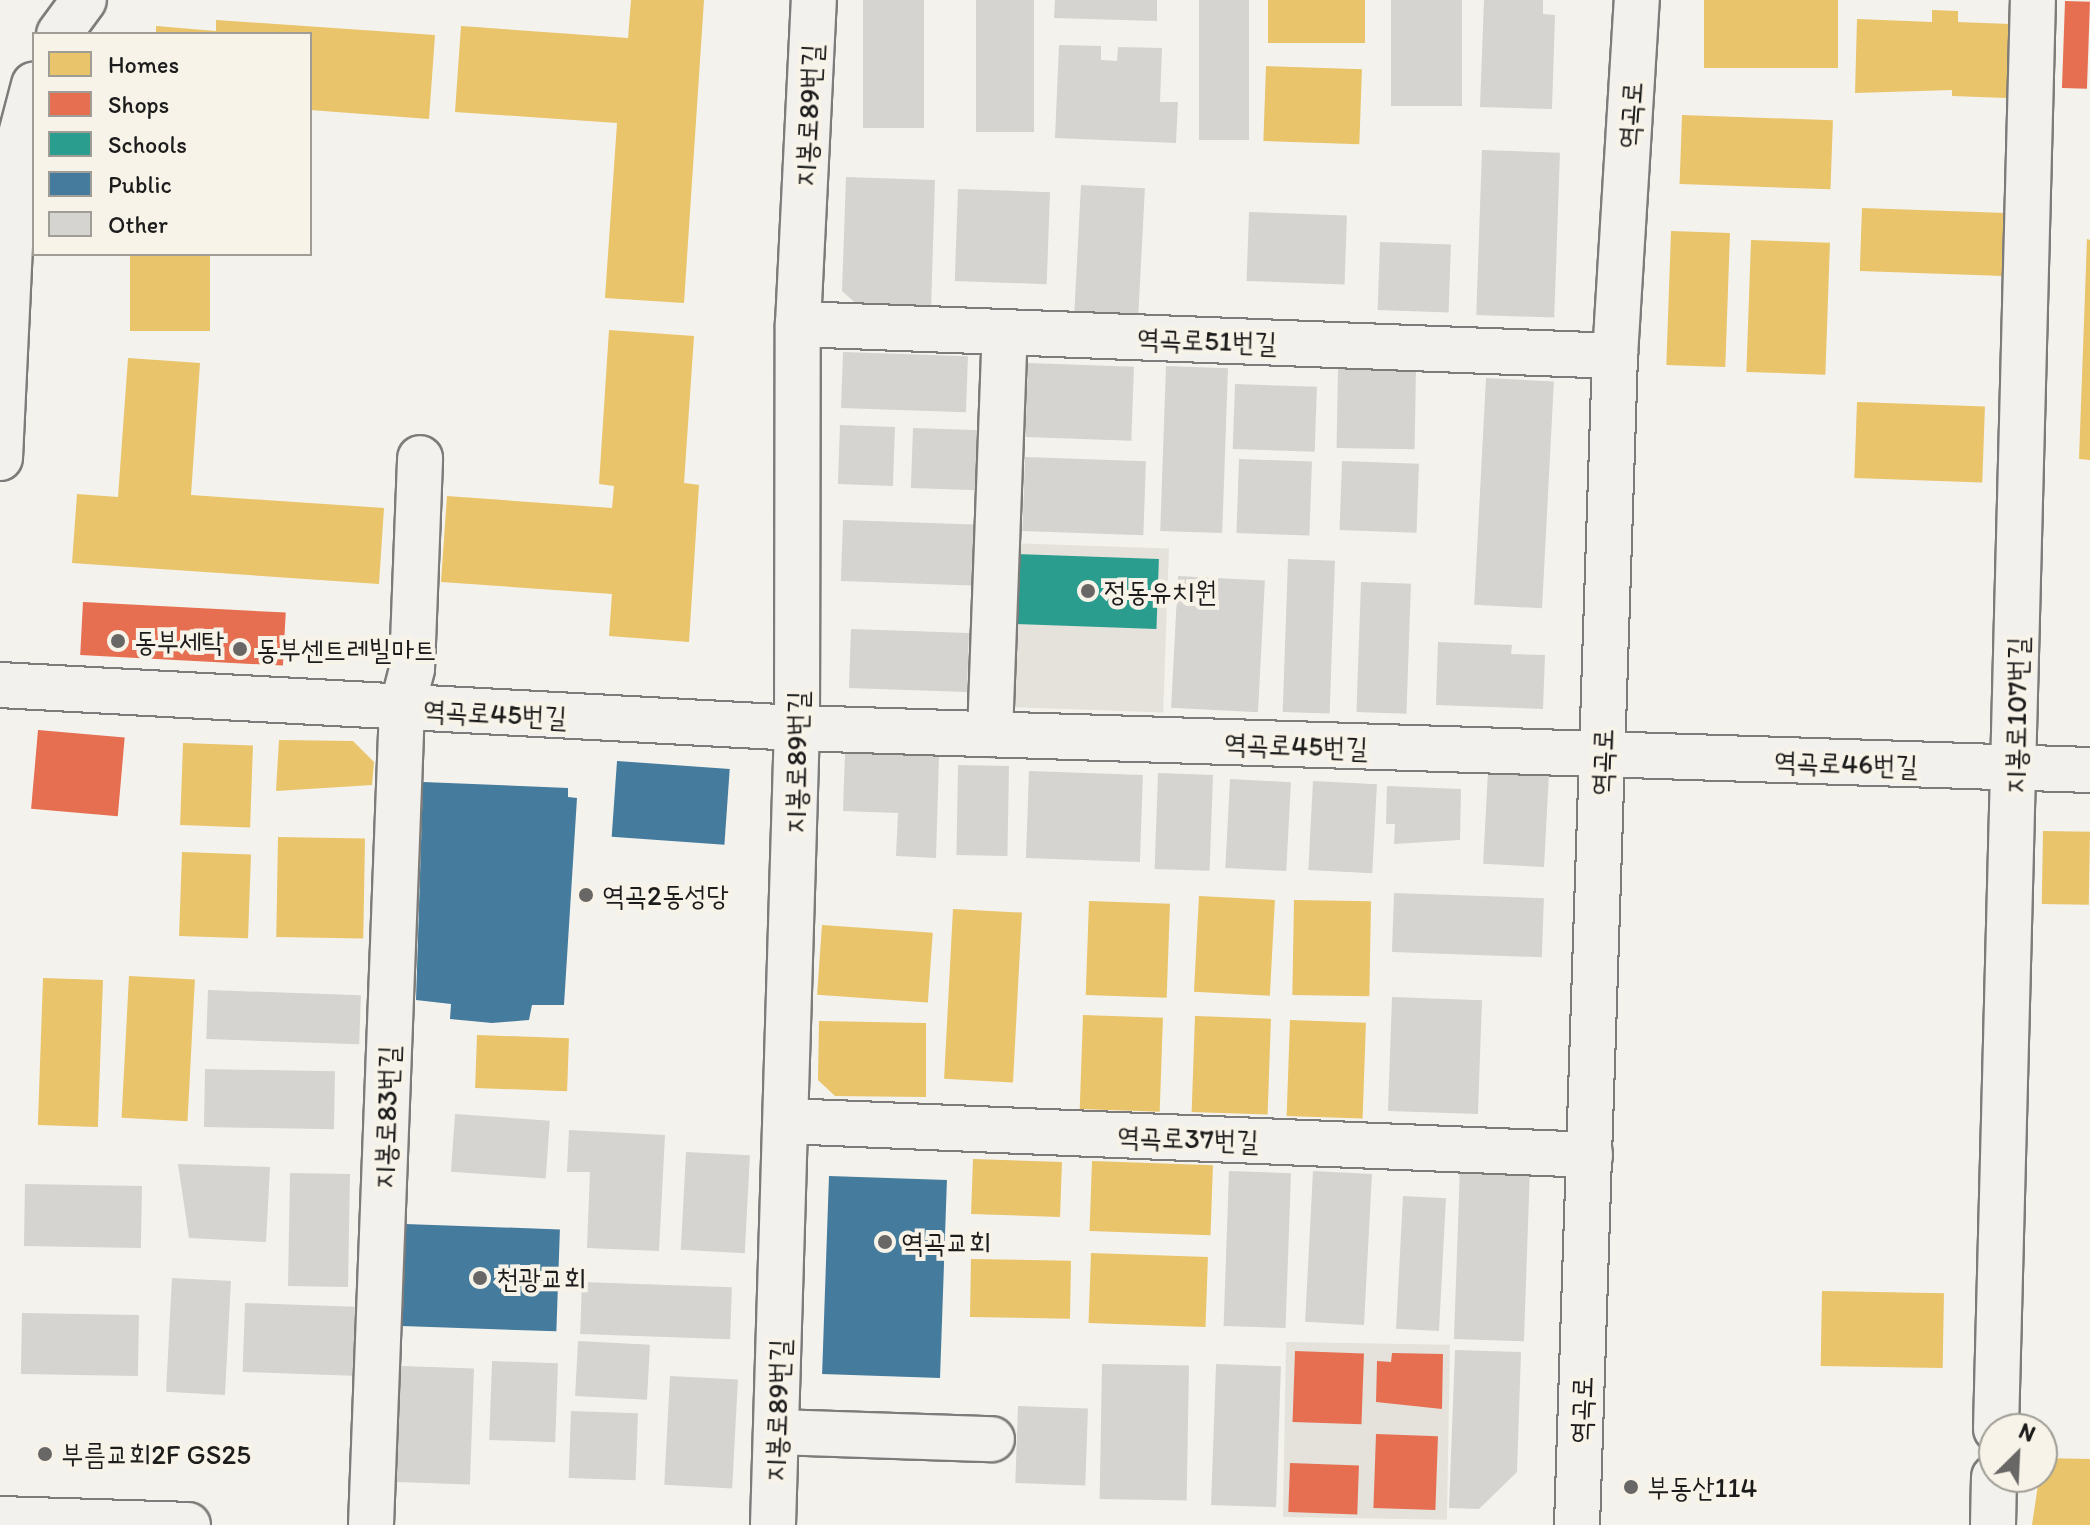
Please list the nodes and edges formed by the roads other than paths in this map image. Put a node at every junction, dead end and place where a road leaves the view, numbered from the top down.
1 (84, 0) edge
2 (814, 0) edge
3 (1637, 0) edge
4 (2033, 0) edge
5 (60, 32) edge
6 (32, 93) edge
7 (798, 324) junction
8 (1005, 332) junction
9 (1615, 356) junction
10 (0, 458) edge
11 (420, 458) dead end
12 (0, 685) edge
13 (402, 708) junction
14 (797, 728) junction
15 (990, 734) junction
16 (1602, 756) junction
17 (2014, 769) junction
18 (2090, 770) edge
19 (786, 1121) junction
20 (1590, 1155) junction
21 (1996, 1413) edge
22 (776, 1432) junction
23 (992, 1439) dead end
24 (1994, 1493) edge
25 (0, 1519) edge
26 (188, 1525) edge
27 (371, 1525) edge
28 (773, 1525) edge
29 (1577, 1525) edge
30 (1993, 1525) edge

1 - 5 street
2 - 7 street, 지봉로89번길
3 - 9 street, 역곡로
4 - 17 street, 지봉로107번길
6 - 10 street
7 - 8 street, 역곡로51번길
7 - 14 street, 지봉로89번길
8 - 9 street, 역곡로51번길
8 - 15 street
9 - 16 street, 역곡로
11 - 13 street, 지봉로83번길
12 - 13 street, 역곡로45번길
13 - 14 street, 역곡로45번길
13 - 27 street, 지봉로83번길
14 - 15 street, 역곡로45번길
14 - 19 street, 지봉로89번길
15 - 16 street, 역곡로45번길
16 - 17 street, 역곡로46번길
16 - 20 street, 역곡로
17 - 18 street, 역곡로46번길
17 - 21 street, 지봉로107번길
19 - 20 street, 역곡로37번길
19 - 22 street, 지봉로89번길
20 - 29 street, 역곡로
22 - 23 street
22 - 28 street, 지봉로89번길
24 - 30 street
25 - 26 street

